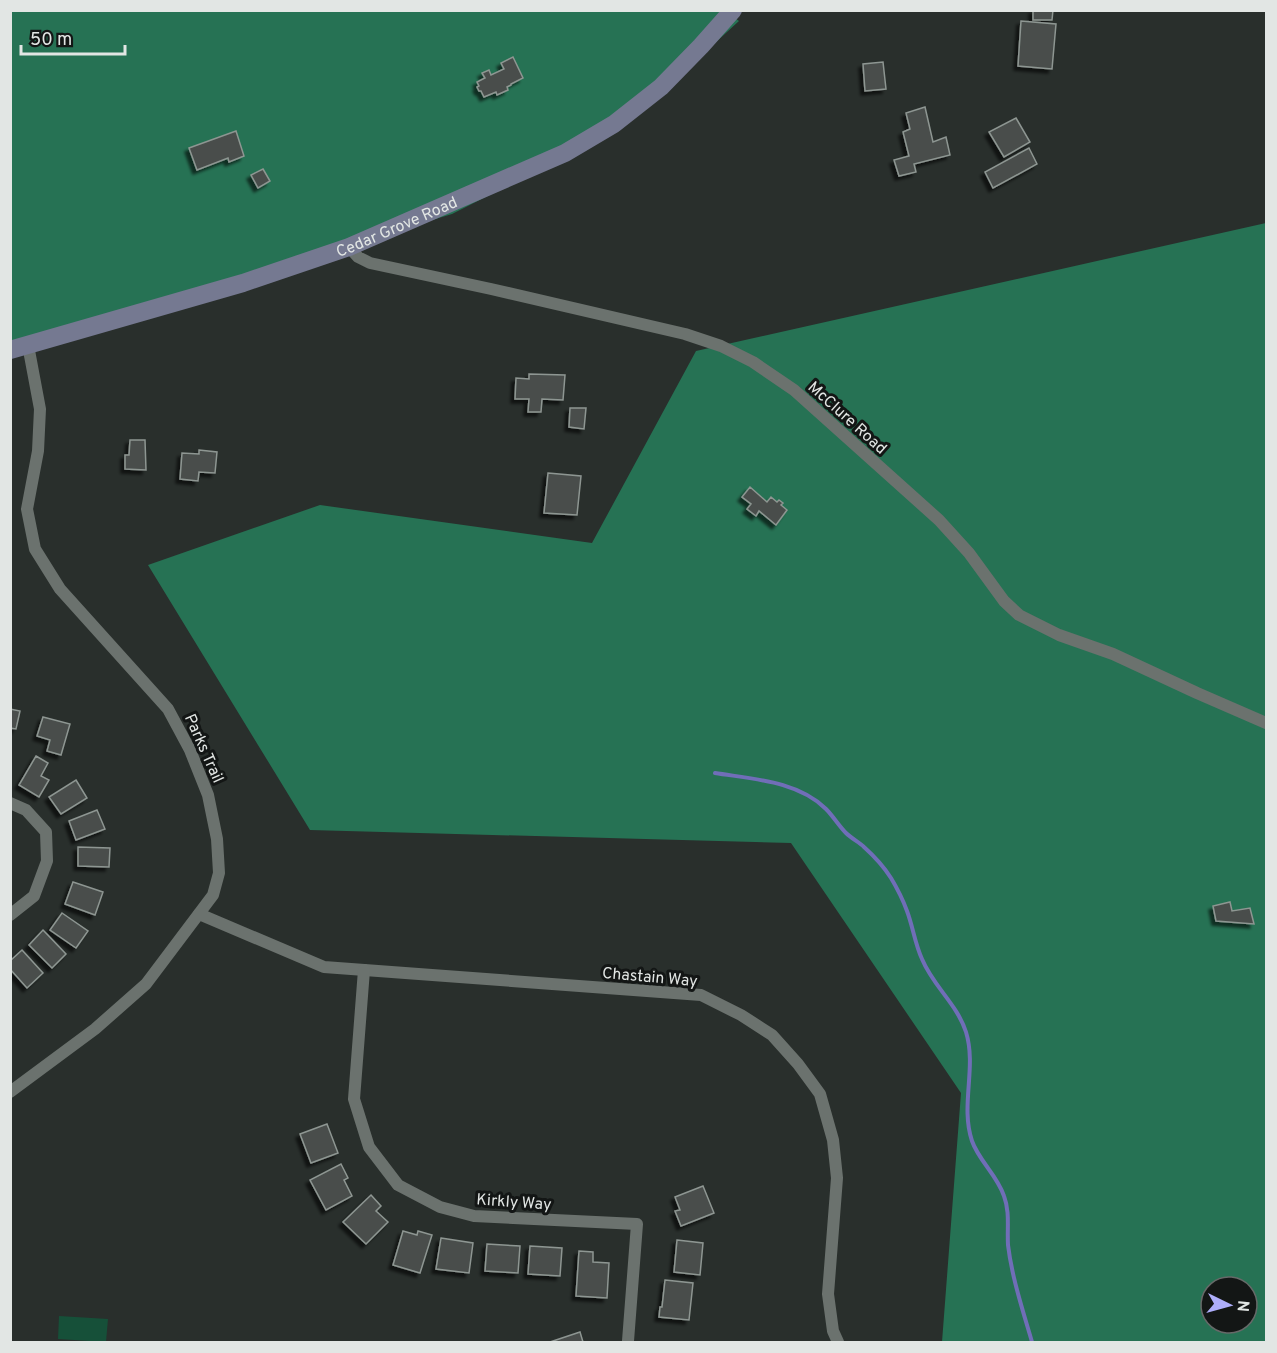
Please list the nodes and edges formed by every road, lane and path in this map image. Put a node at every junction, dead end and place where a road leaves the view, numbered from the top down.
1 (733, 10) edge
2 (349, 247) junction
3 (19, 348) edge
4 (1266, 723) edge
5 (10, 803) edge
6 (199, 914) junction
7 (10, 915) edge
8 (364, 970) junction
9 (10, 1092) edge
10 (628, 1341) dead end
11 (838, 1342) edge

1 - 2 main road, Cedar Grove Road
2 - 3 main road, Cedar Grove Road
2 - 4 street, McClure Road
3 - 6 street, Parks Trail
5 - 7 street
6 - 8 street, Chastain Way
6 - 9 street, Parks Trail
8 - 10 street, Kirkly Way
8 - 11 street, Chastain Way

